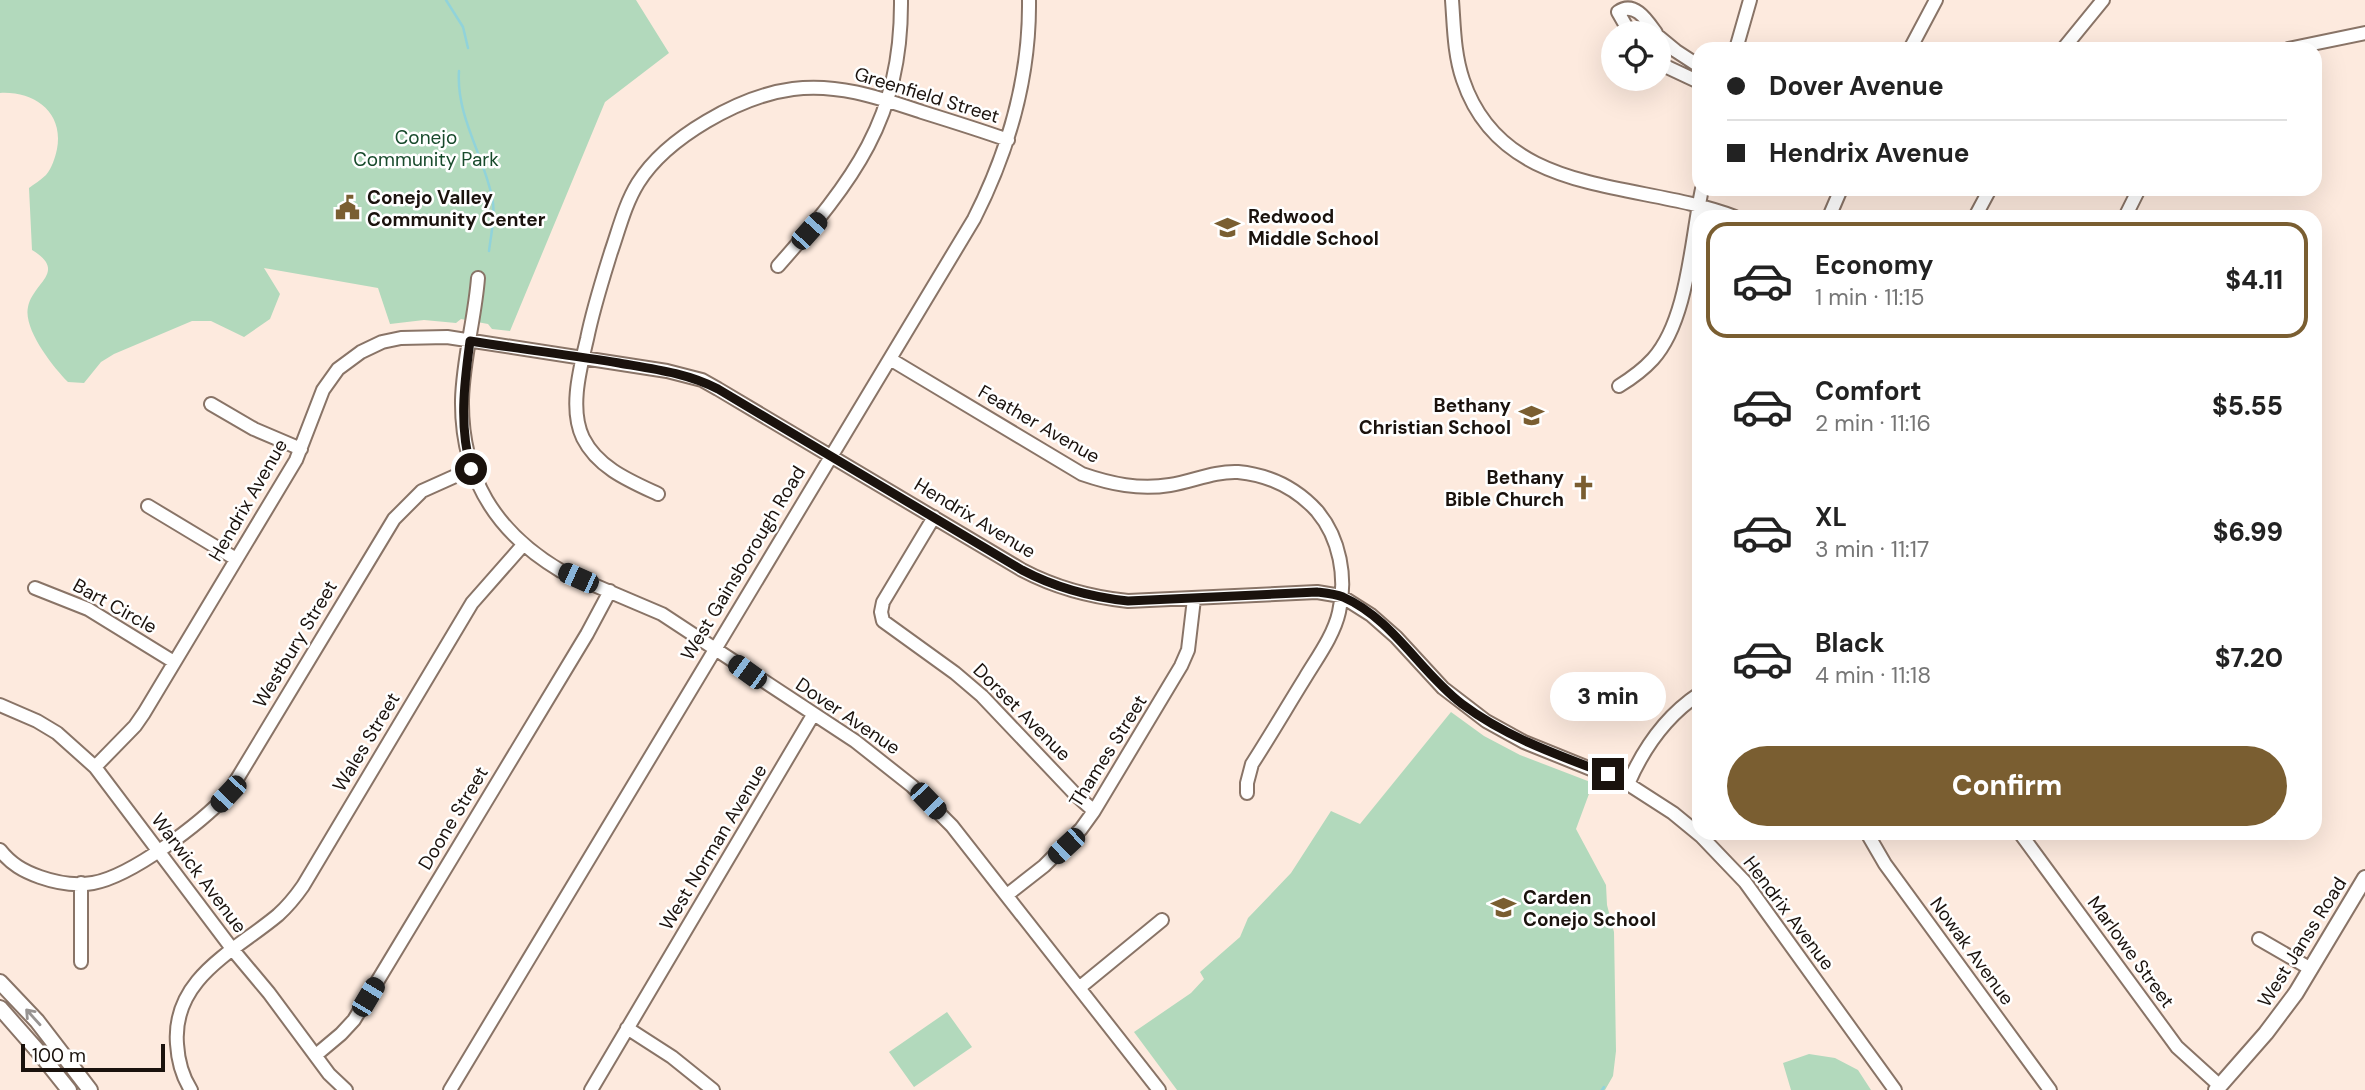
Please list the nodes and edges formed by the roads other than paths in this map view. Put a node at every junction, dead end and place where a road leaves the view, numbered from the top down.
1 (901, 0) edge
2 (1029, 0) edge
3 (1452, 0) edge
4 (1750, 0) edge
5 (1936, 0) edge
6 (2103, 0) edge
7 (1623, 21) edge
8 (1650, 21) edge
9 (2365, 33) edge
10 (1738, 42) edge
11 (1914, 42) edge
12 (2069, 42) edge
13 (2322, 42) edge
14 (1671, 47) edge
15 (1692, 61) edge
16 (1671, 67) edge
17 (1692, 78) edge
18 (888, 100) junction
19 (1008, 140) junction
20 (1701, 196) edge
21 (1699, 205) junction
22 (1698, 210) edge
23 (1714, 210) edge
24 (1692, 241) edge
25 (778, 266) dead end
26 (478, 278) dead end
27 (470, 341) junction
28 (583, 357) junction
29 (890, 359) junction
30 (1619, 386) dead end
31 (211, 404) dead end
32 (301, 449) junction
33 (831, 456) junction
34 (471, 469) junction
35 (658, 494) dead end
36 (148, 506) dead end
37 (934, 517) junction
38 (523, 545) junction
39 (236, 559) junction
40 (35, 588) dead end
41 (610, 591) junction
42 (1341, 596) junction
43 (1194, 599) junction
44 (714, 649) junction
45 (174, 662) junction
46 (1692, 699) edge
47 (0, 705) edge
48 (813, 715) junction
49 (95, 767) junction
50 (1628, 784) junction
51 (1247, 793) dead end
52 (1094, 811) junction
53 (1692, 829) edge
54 (1705, 840) edge
55 (1871, 840) edge
56 (2025, 840) edge
57 (0, 850) edge
58 (159, 850) junction
59 (2365, 878) edge
60 (81, 883) junction
61 (1007, 895) junction
62 (1162, 920) dead end
63 (2259, 939) dead end
64 (233, 950) junction
65 (81, 962) dead end
66 (2311, 969) junction
67 (0, 982) edge
68 (1079, 988) junction
69 (0, 1009) edge
70 (626, 1028) junction
71 (316, 1055) junction
72 (2218, 1088) edge
73 (69, 1090) edge
74 (90, 1090) edge
75 (191, 1090) edge
76 (346, 1090) edge
77 (450, 1090) edge
78 (590, 1090) edge
79 (713, 1090) edge
80 (1159, 1090) edge
81 (1895, 1090) edge
82 (2050, 1090) edge

1 - 18 street
2 - 19 street, West Gainsborough Road
3 - 21 street
4 - 10 street
5 - 11 street
6 - 12 street
7 - 8 street
9 - 13 street
14 - 15 street
16 - 17 street
18 - 19 street, Greenfield Street
18 - 25 street
18 - 28 street, Greenfield Street
19 - 29 street, West Gainsborough Road
20 - 21 street
21 - 22 street
21 - 23 street
24 - 30 street
26 - 27 street, Dover Avenue
27 - 28 street, Hendrix Avenue
27 - 32 street, Hendrix Avenue
27 - 34 street, Dover Avenue
28 - 33 street, Hendrix Avenue
28 - 35 street, Greenfield Street
29 - 33 street, West Gainsborough Road
29 - 42 street, Feather Avenue
31 - 32 street
32 - 39 street, Hendrix Avenue
33 - 37 street, Hendrix Avenue
33 - 44 street, West Gainsborough Road
34 - 38 street, Dover Avenue
34 - 58 street, Westbury Street
36 - 39 street
37 - 43 street, Hendrix Avenue
37 - 52 street, Dorset Avenue
38 - 41 street, Dover Avenue
38 - 64 street, Wales Street
39 - 45 street, Hendrix Avenue
40 - 45 street, Bart Circle
41 - 44 street, Dover Avenue
41 - 71 street, Doone Street
42 - 43 street, Hendrix Avenue
42 - 50 street, Hendrix Avenue
42 - 51 street, Feather Avenue
43 - 52 street, Thames Street
44 - 48 street, Dover Avenue
44 - 77 street, West Gainsborough Road
45 - 49 street, Hendrix Avenue
46 - 50 street
47 - 49 street, Warwick Avenue
48 - 61 street, Dover Avenue
48 - 70 street, West Norman Avenue
49 - 58 street, Warwick Avenue
50 - 53 street, Hendrix Avenue
52 - 61 street, Thames Street
54 - 81 street, Hendrix Avenue
55 - 82 street, Nowak Avenue
56 - 72 street, Marlowe Street
57 - 60 street, Westbury Street
58 - 60 street, Westbury Street
58 - 64 street, Warwick Avenue
59 - 66 main road, West Janss Road
60 - 65 street
61 - 68 street, Dover Avenue
62 - 68 street
63 - 66 street
64 - 71 street, Warwick Avenue
64 - 75 street, Wales Street
66 - 72 main road, West Janss Road
74 -> 67 main road
68 - 80 street, Dover Avenue
69 - 73 main road
70 - 78 street, West Norman Avenue
70 - 79 street
71 - 76 street, Warwick Avenue

